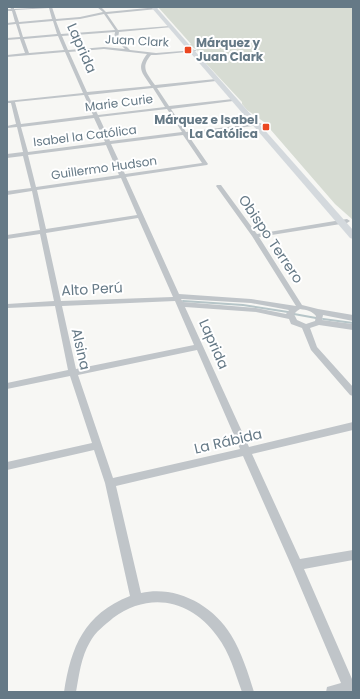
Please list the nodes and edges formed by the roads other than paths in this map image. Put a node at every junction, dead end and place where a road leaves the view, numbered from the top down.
1 (50, 7) edge
2 (99, 7) edge
3 (13, 8) edge
4 (155, 8) edge
5 (7, 10) edge
6 (105, 13) junction
7 (54, 20) junction
8 (17, 23) junction
9 (7, 24) edge
10 (170, 27) junction
11 (117, 31) junction
12 (59, 34) junction
13 (22, 38) junction
14 (7, 39) edge
15 (128, 50) junction
16 (66, 51) junction
17 (193, 51) junction
18 (27, 54) junction
19 (149, 54) junction
20 (7, 56) edge
21 (216, 80) junction
22 (153, 86) junction
23 (86, 94) junction
24 (234, 100) junction
25 (10, 102) edge
26 (167, 108) junction
27 (97, 116) junction
28 (20, 125) junction
29 (258, 125) junction
30 (7, 126) edge
31 (184, 134) junction
32 (109, 143) junction
33 (26, 154) junction
34 (7, 156) edge
35 (123, 176) junction
36 (219, 186) dead end
37 (34, 189) junction
38 (7, 193) edge
39 (141, 216) junction
40 (344, 222) junction
41 (353, 228) edge
42 (42, 231) junction
43 (254, 236) junction
44 (353, 236) edge
45 (7, 237) edge
46 (178, 300) junction
47 (58, 304) junction
48 (7, 306) edge
49 (297, 308) junction
50 (315, 311) junction
51 (290, 317) junction
52 (353, 318) edge
53 (318, 322) junction
54 (305, 326) junction
55 (353, 327) edge
56 (198, 347) junction
57 (73, 373) junction
58 (7, 386) edge
59 (353, 393) edge
60 (353, 426) edge
61 (98, 445) junction
62 (246, 451) junction
63 (7, 466) edge
64 (110, 483) junction
65 (353, 554) edge
66 (297, 564) junction
67 (136, 598) junction
68 (351, 688) edge
69 (70, 692) edge
70 (248, 692) edge
71 (332, 692) edge

1 - 3 street
1 - 7 street, Laprida
2 - 6 street
3 - 5 street
3 - 8 street
4 - 6 street
4 - 10 main road
4 - 17 main road
6 - 7 street
6 - 11 street
7 - 8 street
7 - 12 street, Laprida
8 - 9 street
8 - 13 street
10 - 11 street
10 - 17 main road
11 - 12 street
11 - 15 street
12 - 13 street
12 - 16 street, Laprida
13 - 14 street
13 - 18 street
15 - 16 street, Juan Clark
15 - 19 street, Juan Clark
16 - 18 street, Juan Clark
16 - 23 street, Laprida
17 - 19 street, Juan Clark
17 - 21 main road
17 - 29 main road
18 - 20 street, Juan Clark
19 - 22 street
21 - 22 street
21 - 24 main road
22 - 23 street
22 - 26 street
23 - 25 street
23 - 27 street, Laprida
24 - 26 street, Marie Curie
24 - 29 main road
25 - 28 street, Alsina
26 - 27 street, Marie Curie
26 - 31 street
27 - 28 street, Marie Curie
27 - 32 street, Laprida
28 - 30 street, Marie Curie
28 - 33 street, Alsina
29 - 31 street, Isabel la Católica
29 - 40 main road
31 - 32 street, Isabel la Católica
31 - 35 street, Guillermo Hudson
32 - 33 street, Isabel la Católica
32 - 35 street, Laprida
33 - 34 street, Isabel la Católica
33 - 37 street, Alsina
35 - 37 street, Guillermo Hudson
35 - 39 street, Laprida
36 - 43 street, Obispo Terrero
37 - 38 street, Guillermo Hudson
37 - 42 street, Alsina
39 - 42 street
39 - 46 street, Laprida
40 - 41 main road
40 - 43 street
40 - 44 main road
42 - 45 street
42 - 47 street, Alsina
43 - 49 street, Obispo Terrero
46 - 47 street, Alto Perú
46 - 49 street, Alto Perú
46 - 51 street, Alto Perú
46 - 56 street, Laprida
47 - 48 street, Alto Perú
47 - 57 street, Alsina
49 - 50 street
49 - 51 street
50 - 52 street
50 - 53 street
51 - 54 street
53 - 54 street
53 - 55 street
54 - 59 street
56 - 57 street
56 - 62 street, Laprida
57 - 58 street
57 - 61 street, Alsina
60 - 62 street, La Rábida
61 - 63 street
61 - 64 street, Alsina
62 - 64 street, La Rábida
62 - 66 street, Laprida
64 - 67 street, Alsina
65 - 66 street
66 - 68 street, Laprida
67 - 69 street
67 - 70 street
68 - 71 street

